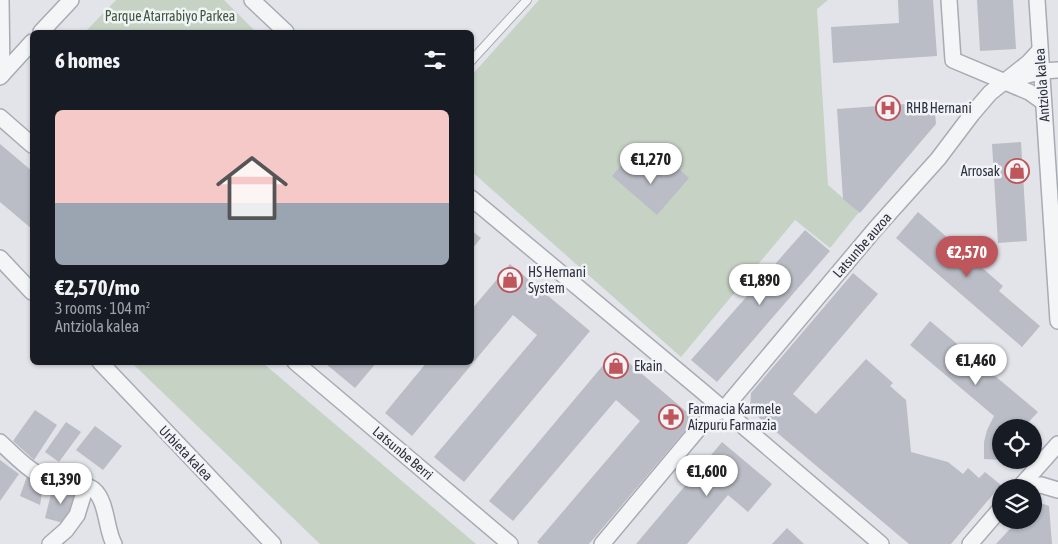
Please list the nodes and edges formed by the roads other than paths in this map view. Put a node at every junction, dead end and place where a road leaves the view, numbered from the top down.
1 (2, 0) edge
2 (71, 0) edge
3 (252, 0) edge
4 (527, 0) edge
5 (949, 0) edge
6 (1037, 0) edge
7 (43, 30) edge
8 (284, 30) edge
9 (30, 44) edge
10 (1040, 50) junction
11 (474, 58) edge
12 (1058, 70) edge
13 (1042, 71) junction
14 (1, 76) edge
15 (1004, 82) junction
16 (1043, 102) junction
17 (0, 117) edge
18 (30, 143) edge
19 (474, 201) edge
20 (0, 258) edge
21 (30, 290) edge
22 (1058, 320) edge
23 (103, 365) edge
24 (299, 365) edge
25 (723, 410) junction
26 (0, 442) edge
27 (1058, 444) edge
28 (1053, 456) edge
29 (1028, 479) edge
30 (1042, 485) edge
31 (86, 486) junction
32 (1058, 490) edge
33 (992, 518) edge
34 (50, 544) edge
35 (114, 544) edge
36 (273, 544) edge
37 (510, 544) edge
38 (602, 544) edge
39 (881, 544) edge
40 (970, 544) edge

1 - 14 street
2 - 7 street
3 - 8 street
4 - 11 lane
5 - 15 street
6 - 10 street, Antziola kalea
9 - 14 street
10 - 13 street, Antziola kalea
10 - 15 street, Latsunbe auzoa
12 - 13 street
13 - 15 street
13 - 16 street, Antziola kalea
15 - 16 street
15 - 25 street, Latsunbe auzoa
16 - 22 street, Antziola kalea
17 - 18 street
19 - 25 street
20 - 21 street
23 - 36 street, Urbieta kalea
24 - 37 street, Latsunbe Berri
25 - 38 street
25 - 39 street
26 - 31 street
27 - 28 street
28 - 29 street
30 - 32 street
31 - 34 street
31 - 35 street
33 - 40 street

